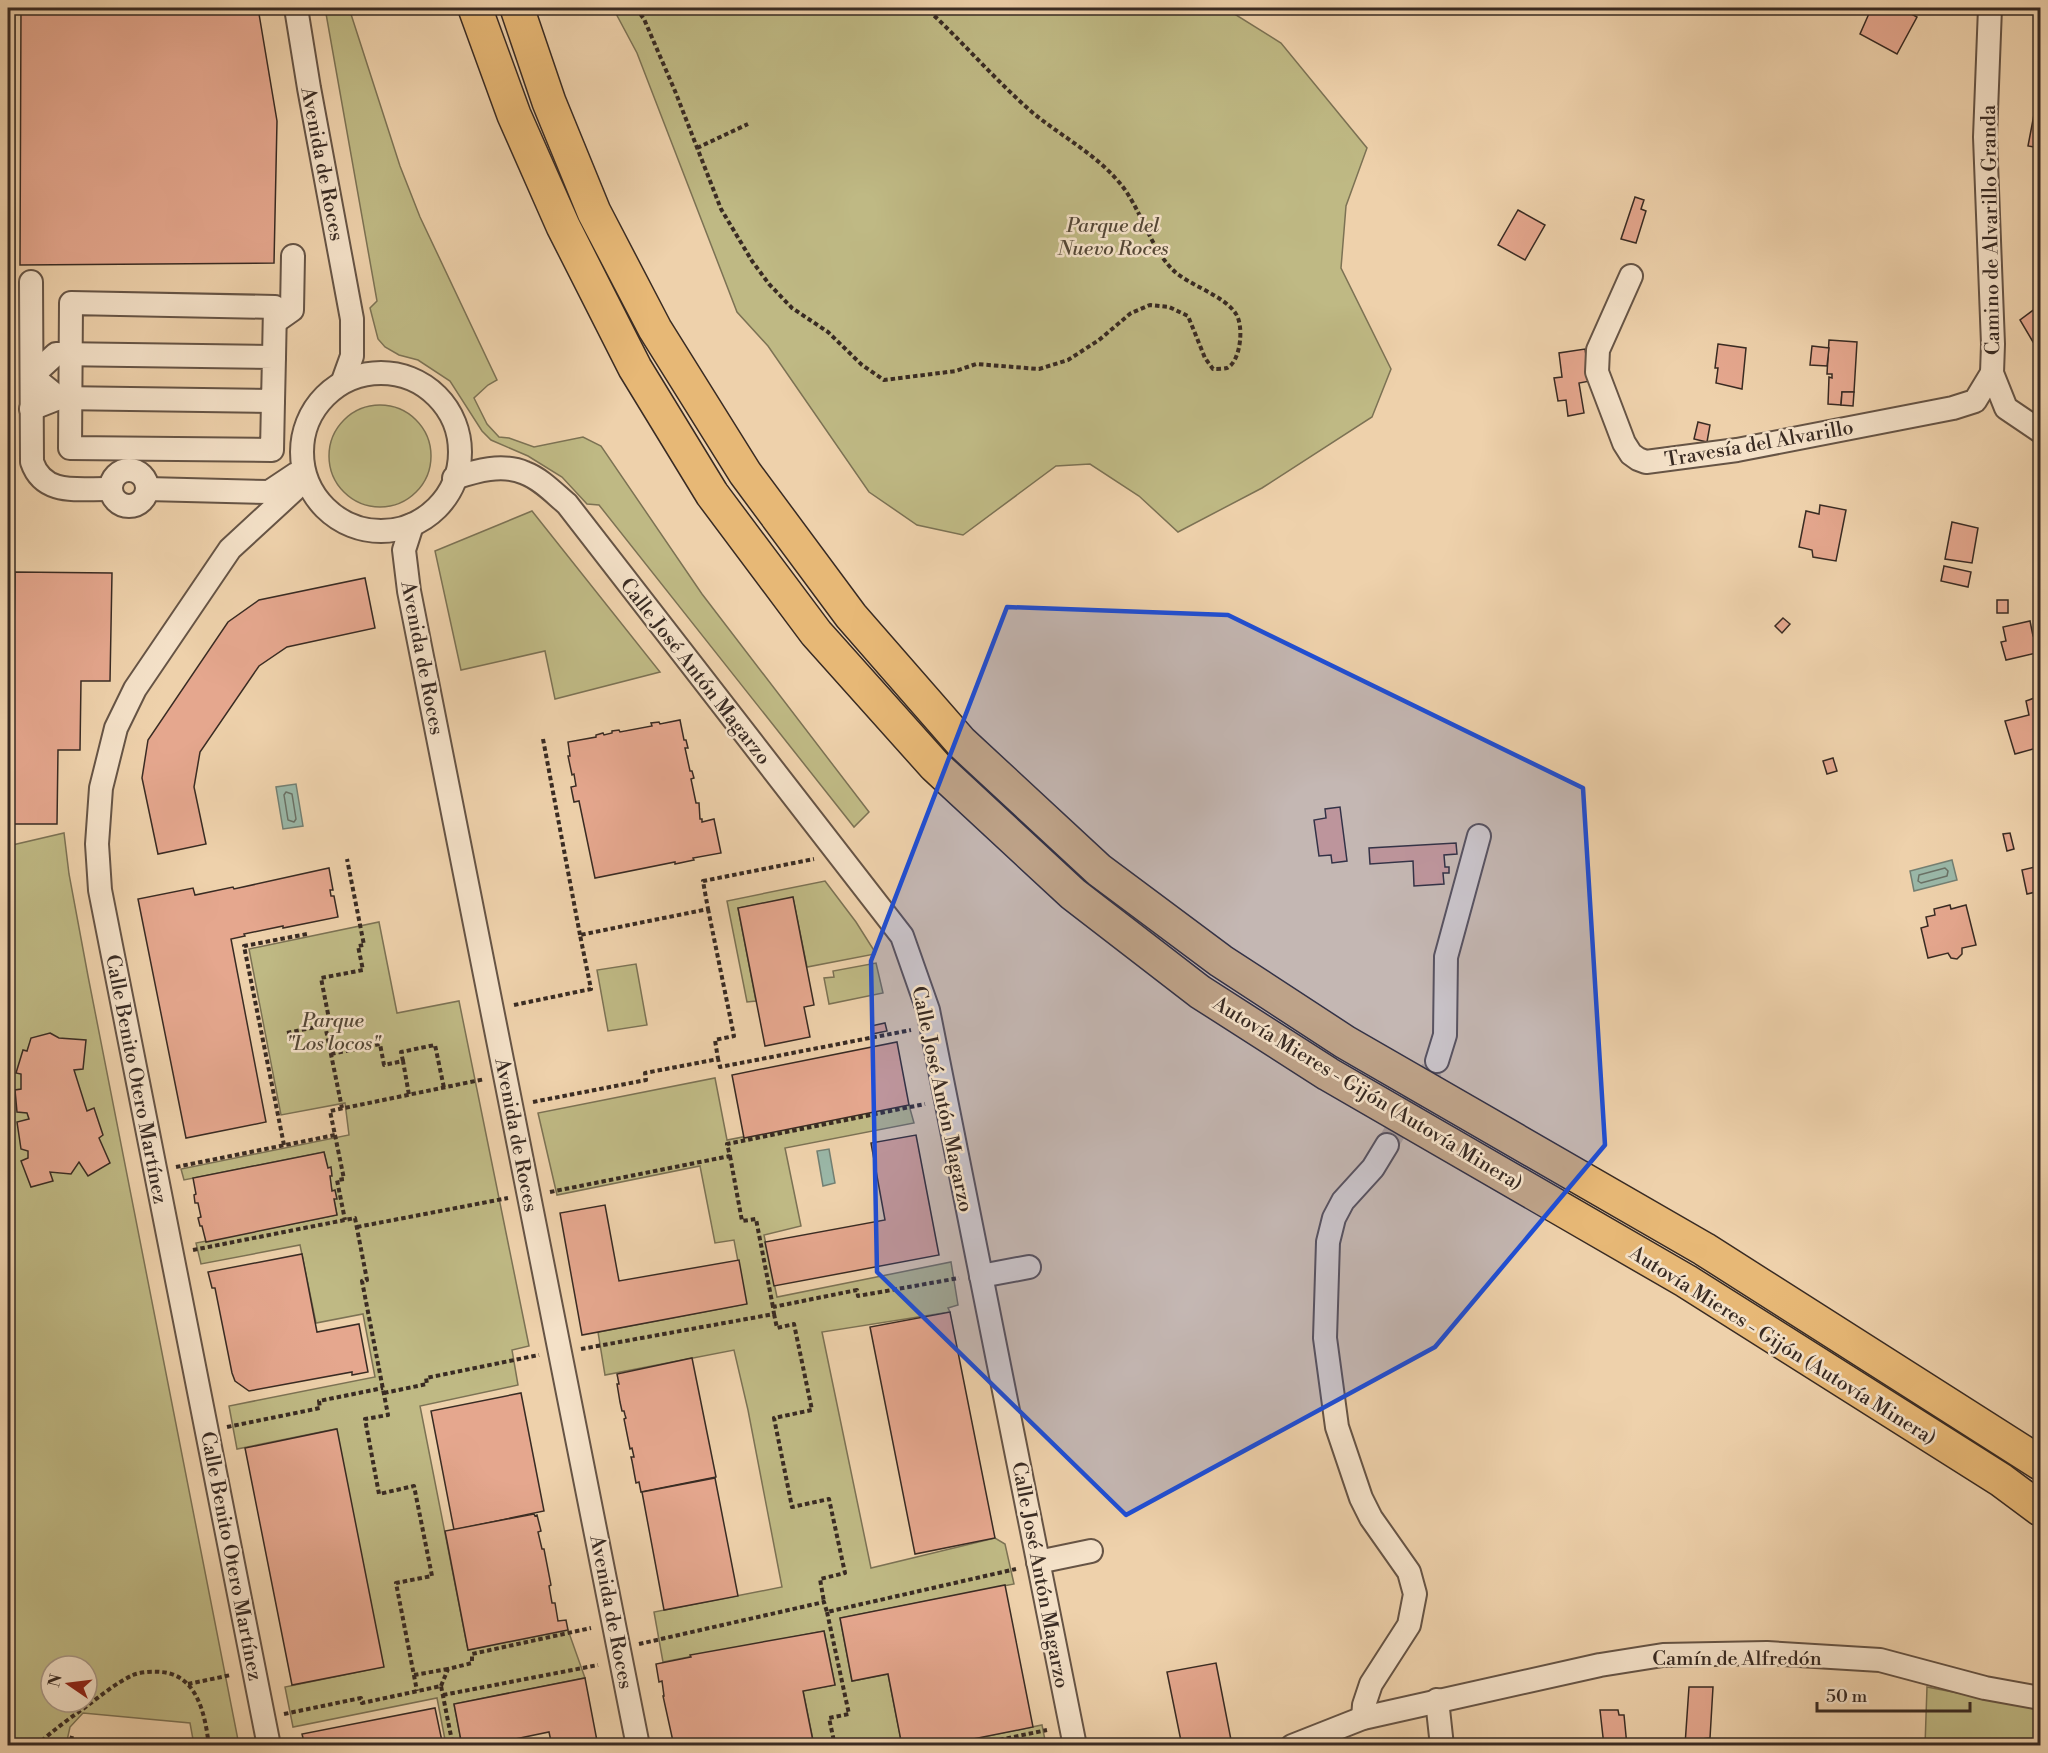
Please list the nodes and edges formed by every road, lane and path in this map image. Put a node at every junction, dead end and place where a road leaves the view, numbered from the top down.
1 (296, 8) edge
2 (475, 8) edge
3 (517, 8) edge
4 (636, 8) edge
5 (926, 8) edge
6 (1990, 8) edge
7 (748, 124) dead end
8 (697, 147) junction
9 (293, 256) dead end
10 (1631, 276) dead end
11 (31, 282) dead end
12 (352, 320) junction
13 (275, 322) junction
14 (70, 353) junction
15 (274, 357) junction
16 (388, 372) junction
17 (1992, 374) junction
18 (32, 376) junction
19 (343, 381) junction
20 (64, 398) junction
21 (273, 401) junction
22 (32, 409) junction
23 (2040, 431) edge
24 (303, 470) junction
25 (454, 478) junction
26 (412, 525) junction
27 (543, 739) dead end
28 (1479, 836) dead end
29 (347, 859) dead end
30 (814, 859) dead end
31 (708, 909) junction
32 (307, 934) dead end
33 (580, 934) junction
34 (514, 1005) dead end
35 (325, 1025) junction
36 (911, 1030) dead end
37 (287, 1033) dead end
38 (331, 1054) junction
39 (718, 1059) junction
40 (1437, 1060) tunnel mouth
41 (403, 1061) junction
42 (486, 1079) dead end
43 (444, 1088) junction
44 (409, 1095) junction
45 (533, 1102) dead end
46 (925, 1104) dead end
47 (342, 1108) junction
48 (335, 1135) junction
49 (284, 1145) junction
50 (1387, 1145) tunnel mouth
51 (730, 1156) junction
52 (177, 1167) dead end
53 (550, 1192) dead end
54 (509, 1198) dead end
55 (345, 1220) junction
56 (357, 1227) junction
57 (193, 1250) dead end
58 (1029, 1267) dead end
59 (970, 1277) junction
60 (773, 1307) junction
61 (774, 1314) junction
62 (580, 1348) dead end
63 (539, 1355) dead end
64 (383, 1390) junction
65 (227, 1426) dead end
66 (2040, 1463) edge
67 (2040, 1509) edge
68 (1090, 1551) dead end
69 (1038, 1562) junction
70 (1016, 1569) dead end
71 (824, 1602) junction
72 (827, 1612) junction
73 (591, 1628) dead end
74 (639, 1644) dead end
75 (598, 1665) dead end
76 (448, 1669) junction
77 (231, 1675) dead end
78 (414, 1675) junction
79 (188, 1684) junction
80 (441, 1686) junction
81 (417, 1691) junction
82 (443, 1695) junction
83 (2040, 1698) edge
84 (1437, 1700) junction
85 (283, 1714) dead end
86 (1363, 1718) junction
87 (1047, 1730) dead end
88 (72, 1736) dead end
89 (36, 1746) edge
90 (70, 1746) edge
91 (209, 1746) edge
92 (269, 1746) edge
93 (453, 1746) edge
94 (638, 1746) edge
95 (835, 1746) edge
96 (970, 1746) edge
97 (1075, 1746) edge
98 (1292, 1746) edge
99 (1442, 1746) edge

1 - 12 street, Avenida de Roces
2 - 67 highway, Autovía Mieres - Gijón (Autovía Minera)
3 - 66 highway
4 - 8 path
5 - 8 path
6 - 17 street, Camino de Alvarillo Granda
7 - 8 path
9 - 13 street
10 - 17 street, Travesía del Alvarillo
11 - 18 street
12 - 16 street, Avenida de Roces
12 - 19 street, Avenida de Roces
13 - 14 street
13 - 15 street
14 - 15 street
14 - 18 street
14 - 20 street
15 - 21 street
16 - 19 street
16 - 25 street
17 - 23 street, Camino de Alvarillo Granda
18 - 20 street
18 - 22 street
19 - 24 street
20 - 21 street
20 - 21 street
20 - 22 street
22 - 24 street
24 - 26 street
24 - 92 street, Calle Benito Otero Martínez
25 - 26 street
25 - 59 street, Calle José Antón Magarzo
26 - 94 street, Avenida de Roces
27 - 33 path
28 - 40 street
29 - 35 path
30 - 31 path
31 - 33 path
31 - 39 path
32 - 49 path
33 - 34 path
35 - 37 path
35 - 38 path
36 - 39 path
38 - 41 path
38 - 47 path
39 - 45 path
41 - 43 path
41 - 44 path
42 - 43 path
43 - 44 path
44 - 47 path
46 - 51 path
47 - 48 path
48 - 49 path
48 - 55 path
49 - 52 path
50 - 86 street
51 - 53 path
51 - 60 path
54 - 56 path
55 - 56 path
55 - 57 path
56 - 64 path
58 - 59 street
59 - 60 path
59 - 69 street, Calle José Antón Magarzo
60 - 61 path
61 - 62 path
61 - 71 path
63 - 64 path
64 - 65 path
64 - 78 path
68 - 69 street
69 - 97 street, Calle José Antón Magarzo
70 - 72 path
71 - 72 path
71 - 74 path
72 - 95 path
73 - 76 path
75 - 82 path
76 - 78 path
76 - 80 path
77 - 79 path
78 - 81 path
79 - 89 path
79 - 91 path
80 - 81 path
80 - 82 path
81 - 85 path
82 - 93 path
83 - 84 street, Camín de Alfredón
84 - 86 street, Camín de Alfredón
84 - 99 street
86 - 98 street, Camín de Alfredón
87 - 96 path
88 - 90 path

